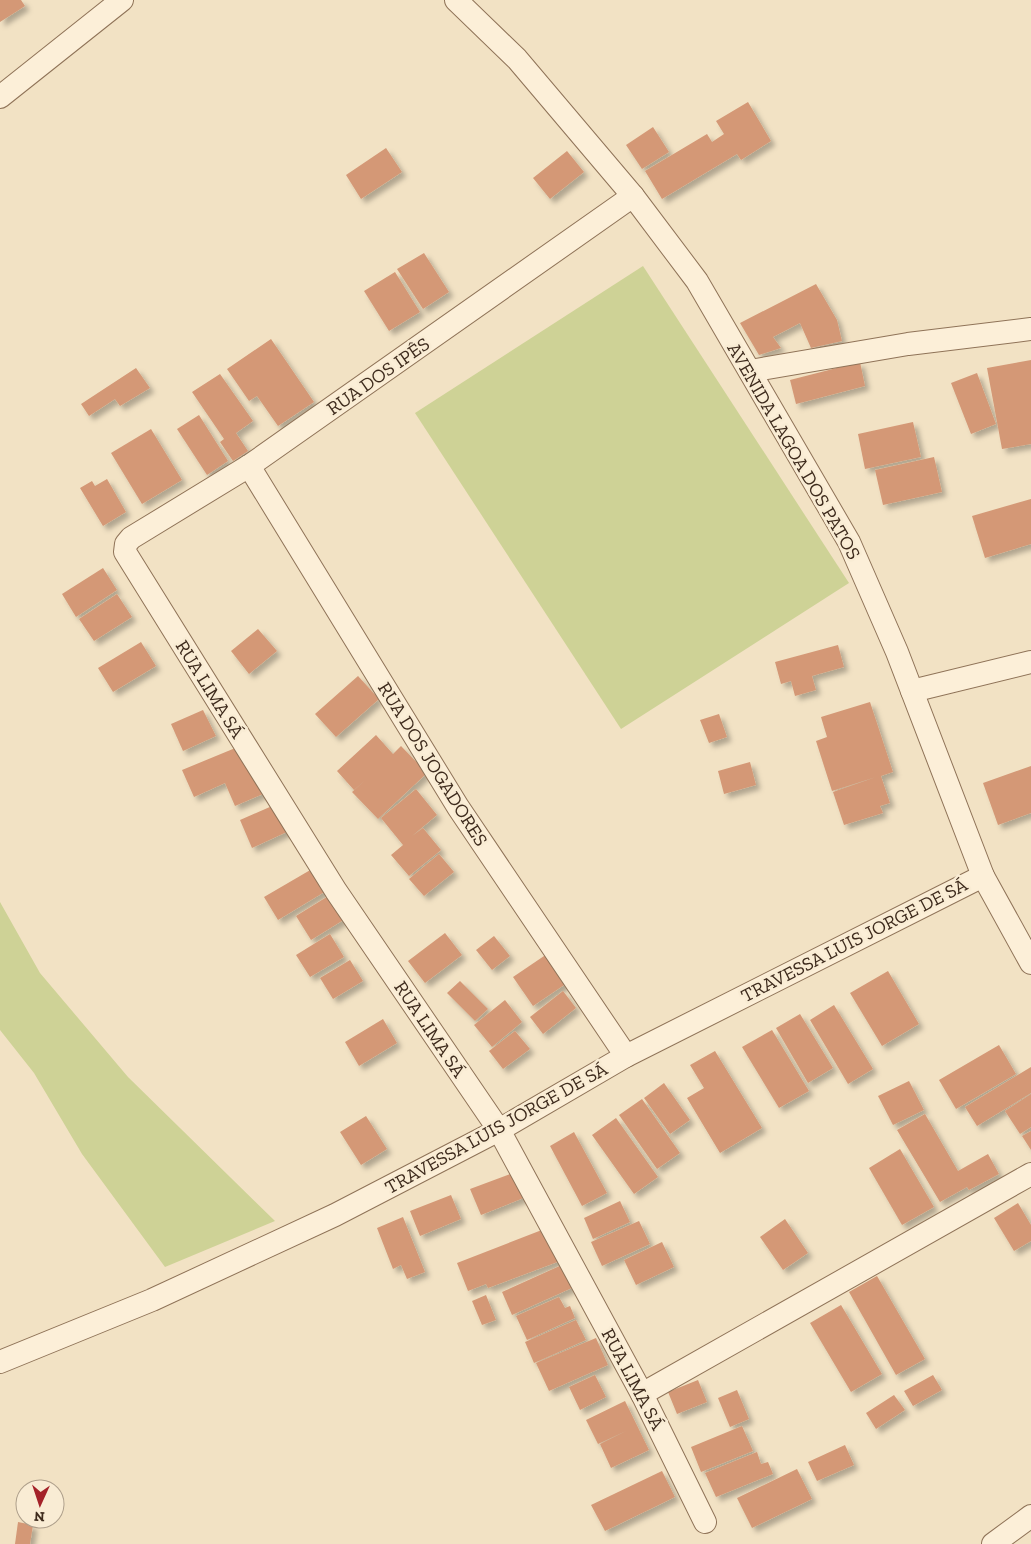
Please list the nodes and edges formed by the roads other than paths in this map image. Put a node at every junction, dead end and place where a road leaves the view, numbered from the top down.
1 (122, 0) edge
2 (456, 0) edge
3 (0, 96) edge
4 (633, 196) junction
5 (1031, 329) edge
6 (750, 371) junction
7 (250, 466) junction
8 (125, 552) joint
9 (1031, 662) edge
10 (912, 691) junction
11 (983, 876) junction
12 (1031, 963) edge
13 (626, 1056) junction
14 (499, 1130) junction
15 (1031, 1174) edge
16 (0, 1362) edge
17 (642, 1394) junction
18 (1031, 1516) edge
19 (705, 1522) dead end
20 (993, 1544) edge

1 - 3 street
2 - 4 street, AVENIDA LAGOA DOS PATOS
4 - 6 street, AVENIDA LAGOA DOS PATOS
4 - 7 street, RUA DOS IPÊS
5 - 6 street
6 - 10 street, AVENIDA LAGOA DOS PATOS
7 - 8 street, RUA DOS IPÊS
7 - 13 street, RUA DOS JOGADORES
8 - 14 street, RUA LIMA SÁ
9 - 10 street
10 - 11 street, AVENIDA LAGOA DOS PATOS
11 - 12 street, AVENIDA LAGOA DOS PATOS
11 - 13 street, TRAVESSA LUIS JORGE DE SÁ
13 - 14 street, TRAVESSA LUIS JORGE DE SÁ
14 - 16 street, TRAVESSA LUIS JORGE DE SÁ
14 - 17 street, RUA LIMA SÁ
15 - 17 street
17 - 19 street, RUA LIMA SÁ
18 - 20 street

